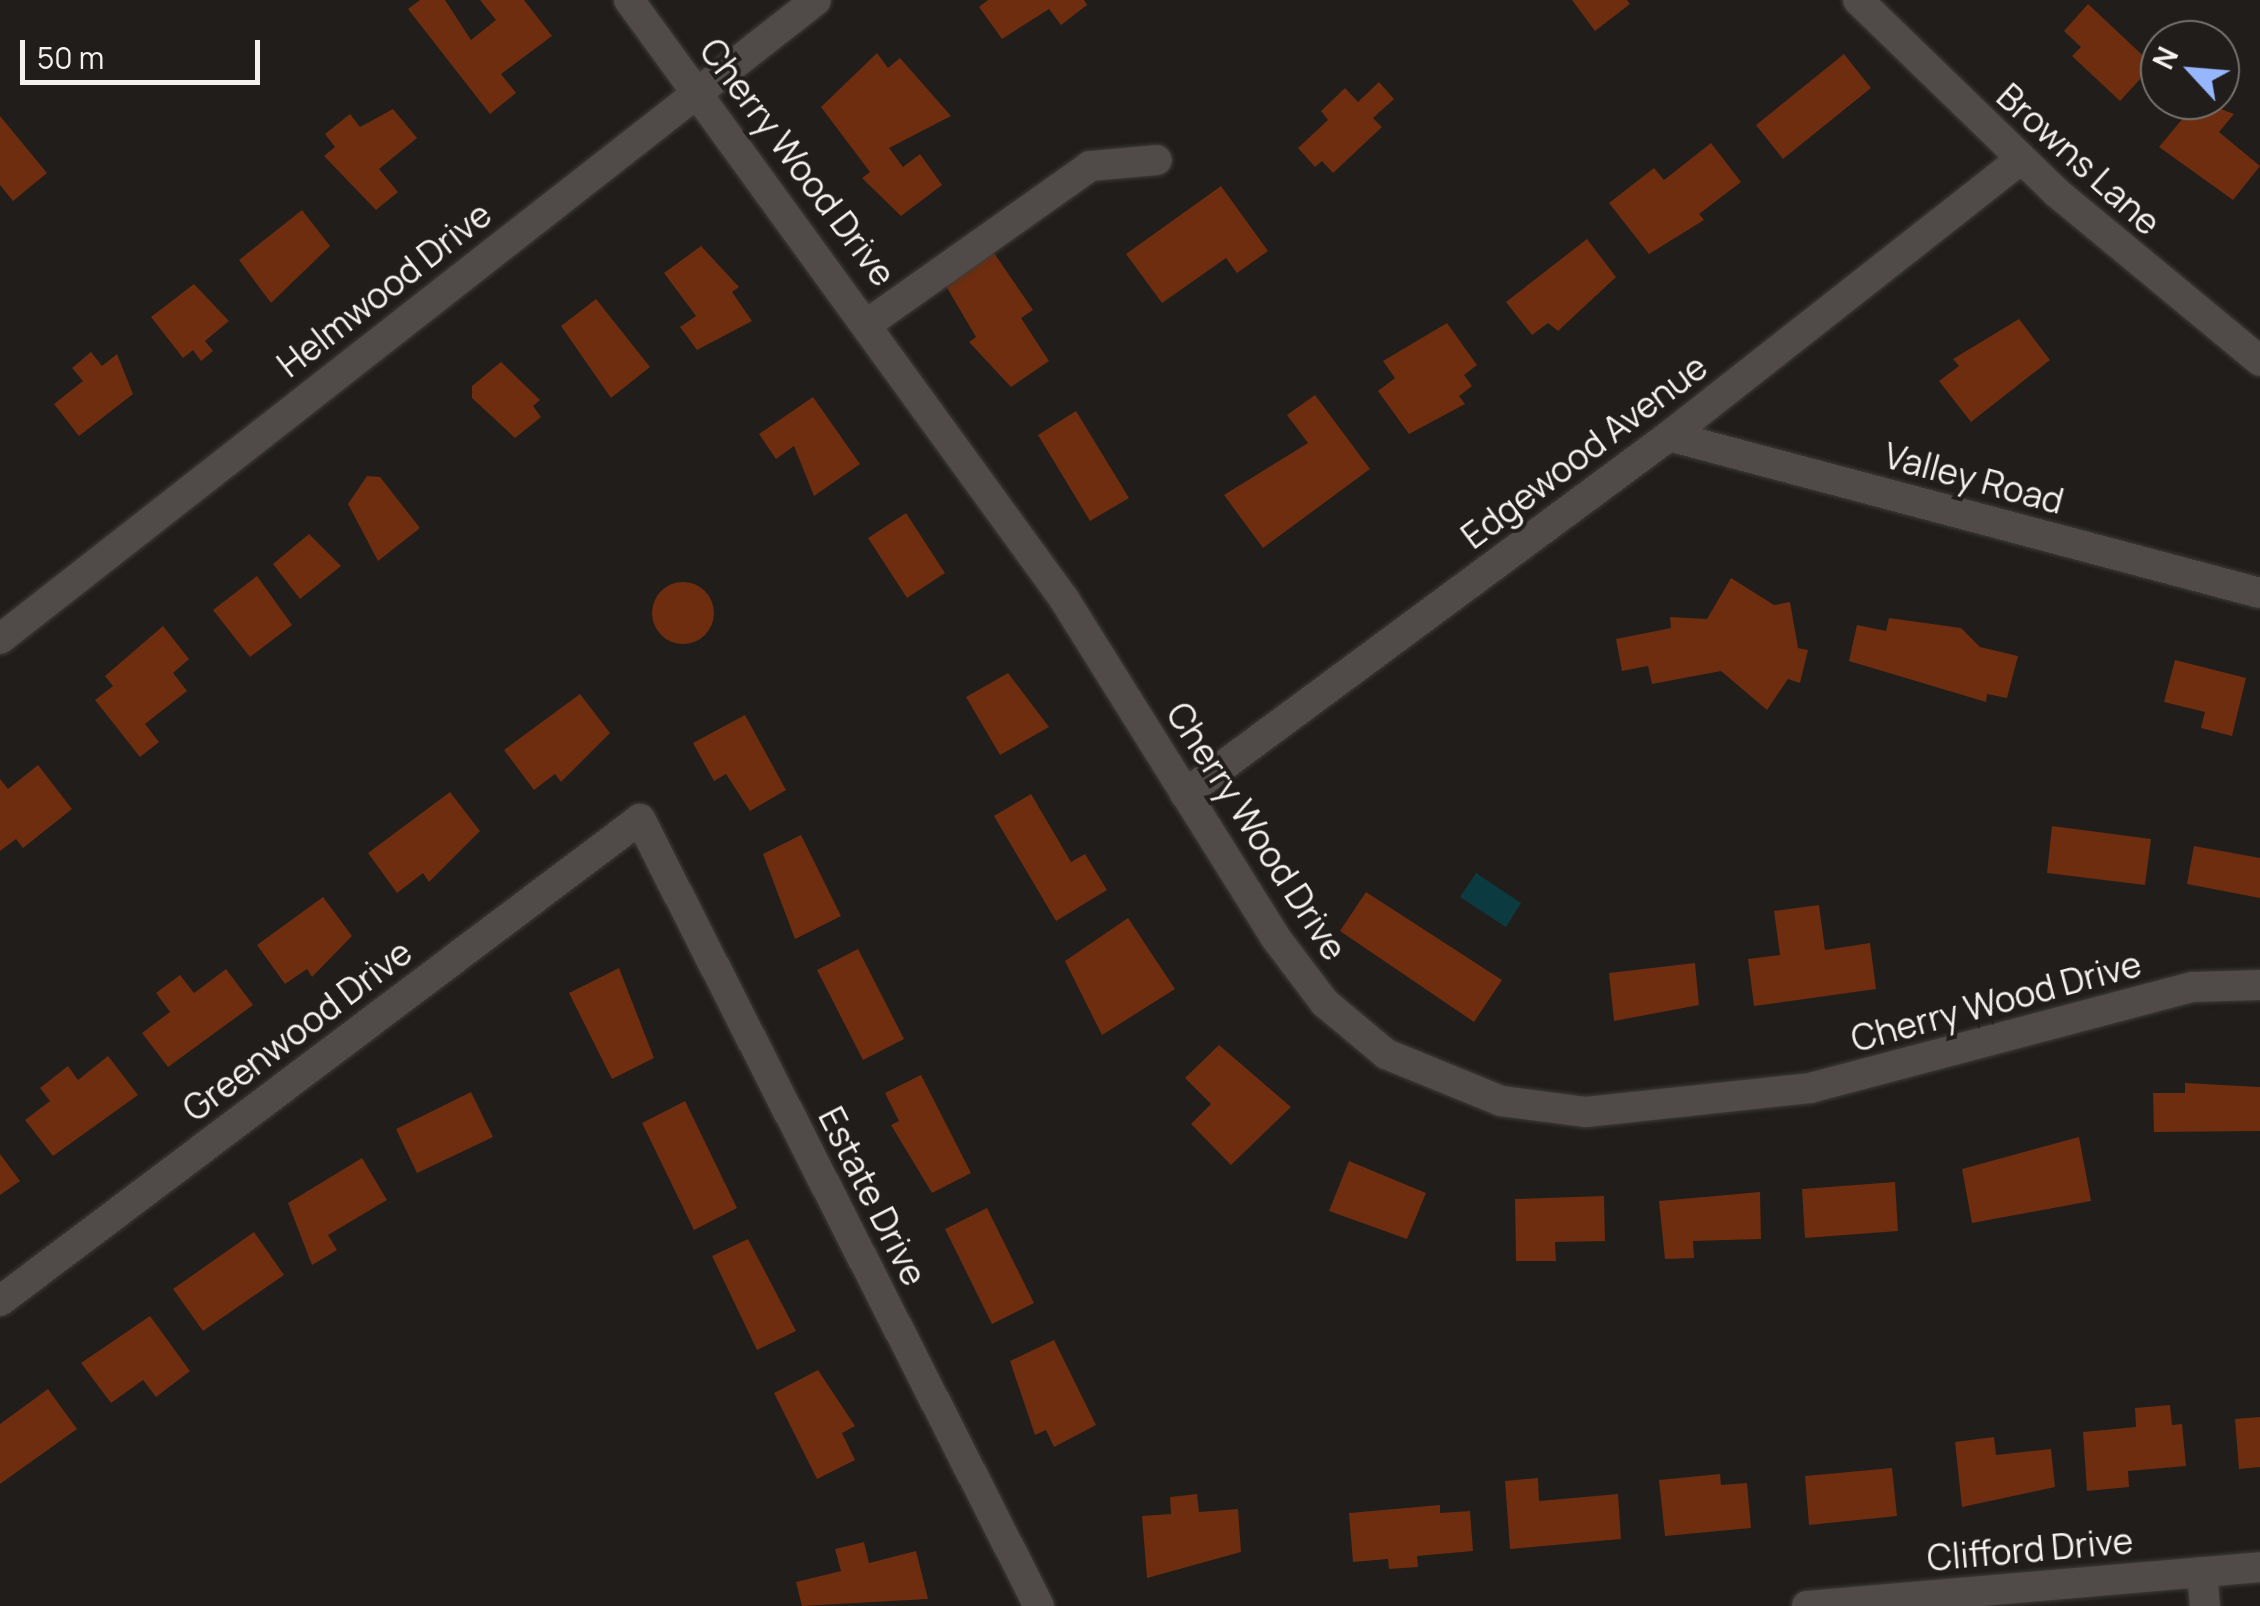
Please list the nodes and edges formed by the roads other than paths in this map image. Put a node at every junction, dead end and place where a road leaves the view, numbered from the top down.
1 (629, 0) edge
2 (816, 0) edge
3 (1858, 0) edge
4 (699, 90) junction
5 (2021, 159) junction
6 (1157, 160) dead end
7 (870, 322) junction
8 (2260, 361) edge
9 (1669, 436) junction
10 (2260, 593) edge
11 (0, 639) edge
12 (1185, 794) junction
13 (640, 819) joint
14 (2260, 985) edge
15 (0, 1301) edge
16 (2260, 1567) edge
17 (2202, 1572) junction
18 (1039, 1606) edge
19 (1807, 1606) edge
20 (2204, 1606) edge

1 - 4 street, Cherry Wood Drive
2 - 4 street, Helmwood Drive
3 - 5 street, Browns Lane
4 - 7 street, Cherry Wood Drive
4 - 11 street, Helmwood Drive
5 - 8 street, Browns Lane
5 - 9 street, Edgewood Avenue
6 - 7 street
7 - 12 street, Cherry Wood Drive
9 - 10 street, Valley Road
9 - 12 street, Edgewood Avenue
12 - 14 street, Cherry Wood Drive
13 - 15 street, Greenwood Drive
13 - 18 street, Estate Drive
16 - 17 street, Clifford Drive
17 - 19 street, Clifford Drive
17 - 20 street

